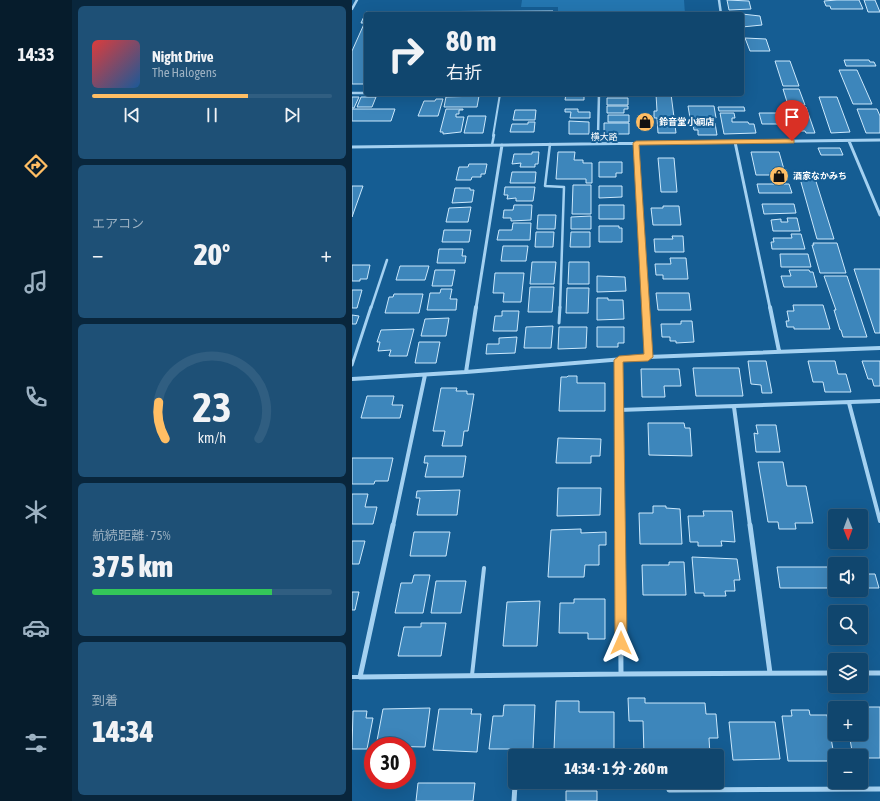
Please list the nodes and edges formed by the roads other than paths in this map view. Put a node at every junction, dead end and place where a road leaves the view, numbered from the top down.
1 (357, 0) edge
2 (719, 0) edge
3 (352, 9) edge
4 (721, 12) edge
5 (352, 93) edge
6 (364, 93) edge
7 (500, 96) edge
8 (599, 96) edge
9 (880, 140) edge
10 (849, 141) junction
11 (735, 142) junction
12 (598, 143) junction
13 (636, 143) junction
14 (550, 144) junction
15 (492, 145) junction
16 (502, 145) junction
17 (352, 147) edge
18 (880, 215) edge
19 (387, 260) dead end
20 (559, 323) dead end
21 (880, 348) edge
22 (779, 351) junction
23 (648, 357) junction
24 (619, 360) junction
25 (352, 365) edge
26 (466, 372) junction
27 (425, 375) junction
28 (352, 379) edge
29 (880, 400) edge
30 (849, 403) junction
31 (734, 407) junction
32 (619, 410) junction
33 (880, 521) edge
34 (484, 568) dead end
35 (770, 673) junction
36 (828, 673) edge
37 (868, 673) edge
38 (880, 673) edge
39 (621, 674) junction
40 (472, 675) junction
41 (352, 677) edge
42 (360, 677) junction
43 (515, 789) edge
44 (880, 789) edge
45 (669, 790) dead end
46 (514, 801) edge

1 - 3 street
2 - 4 street
5 - 6 street
7 - 15 lane
8 - 12 street
9 - 10 street, 横大路
10 - 11 street, 横大路
10 - 18 street
11 - 13 street, 横大路
11 - 22 street
12 - 13 street, 横大路
12 - 14 street, 横大路
13 - 23 street
14 - 16 street, 横大路
14 - 20 lane
15 - 16 street, 横大路
15 - 17 street, 横大路
16 - 26 street
19 - 25 lane
21 - 22 street
22 - 23 street
23 - 24 street
24 - 26 street
24 - 32 street
26 - 27 street
27 - 28 street
27 - 42 street
29 - 30 street
30 - 31 street
30 - 33 street
31 - 32 street
31 - 35 street
32 - 39 street
34 - 40 lane
35 - 36 street
35 - 39 street
37 - 38 street
39 - 40 street
40 - 42 street
41 - 42 lane
43 - 46 street
44 - 45 street

